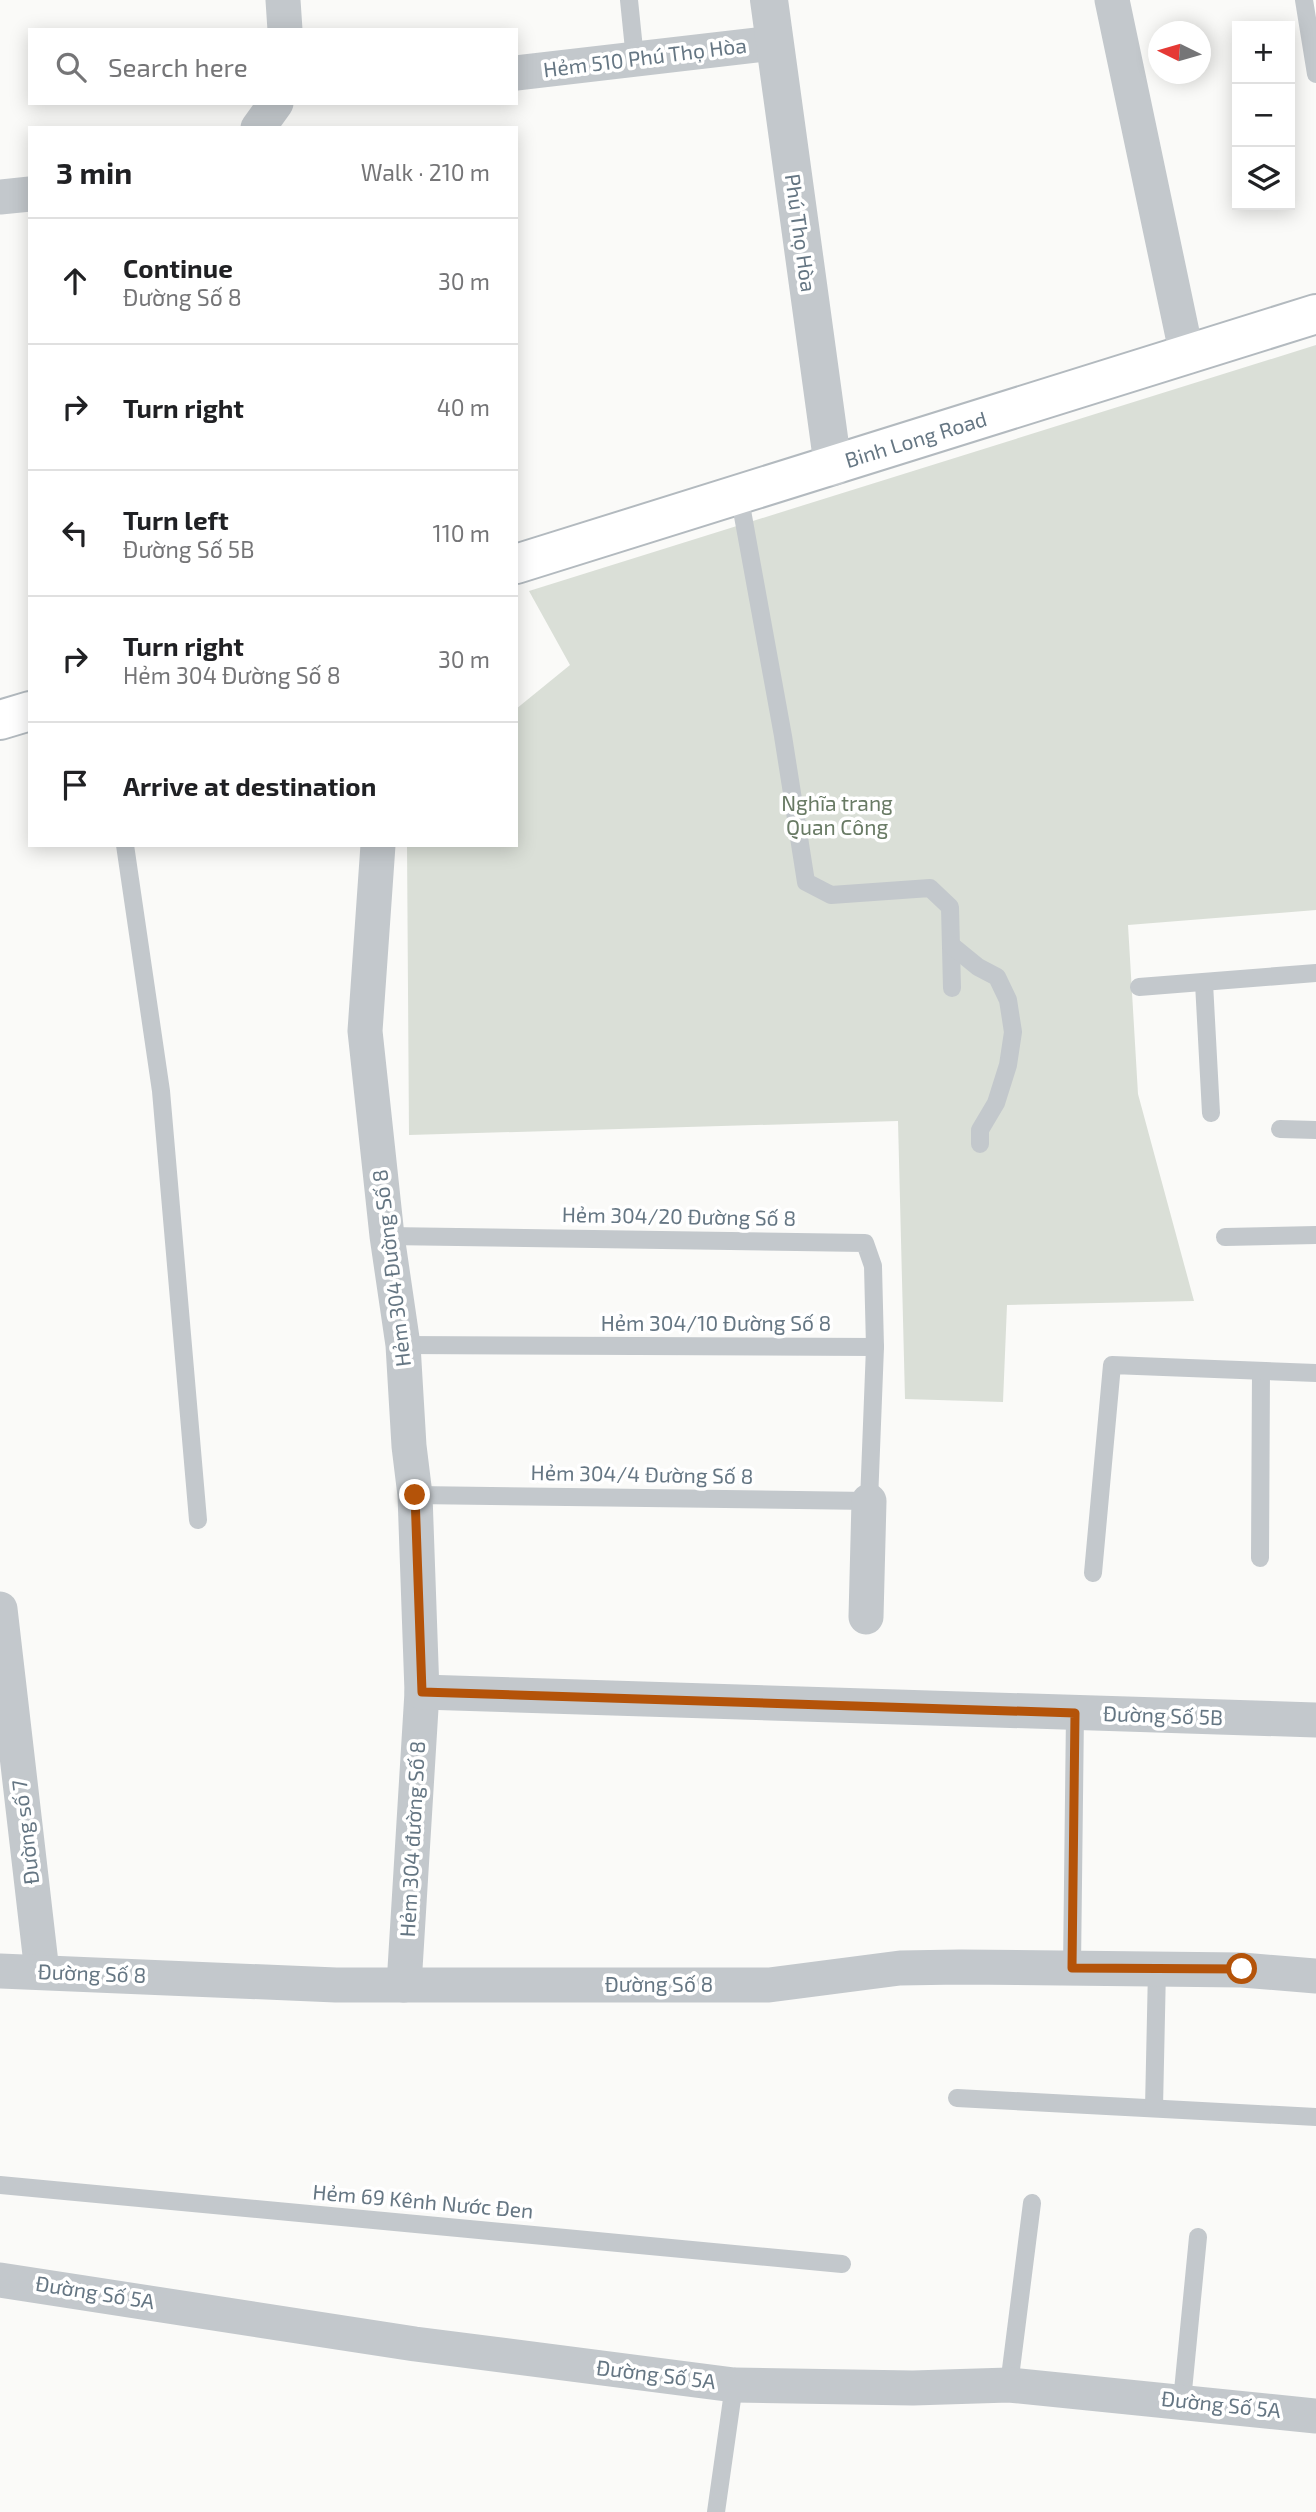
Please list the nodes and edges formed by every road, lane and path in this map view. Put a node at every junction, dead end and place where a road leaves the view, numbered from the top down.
1 (283, 0) edge
2 (629, 0) edge
3 (769, 0) edge
4 (1112, 0) edge
5 (1304, 0) edge
6 (285, 28) edge
7 (774, 43) junction
8 (635, 59) junction
9 (518, 73) edge
10 (1316, 74) edge
11 (275, 105) edge
12 (259, 126) edge
13 (28, 194) edge
14 (0, 197) edge
15 (1316, 314) edge
16 (1187, 356) junction
17 (833, 467) junction
18 (739, 494) junction
19 (518, 563) edge
20 (28, 712) edge
21 (0, 719) edge
22 (125, 847) edge
23 (379, 847) edge
24 (951, 945) junction
25 (1316, 973) edge
26 (1204, 983) junction
27 (1139, 987) dead end
28 (952, 988) dead end
29 (1211, 1113) dead end
30 (1280, 1129) dead end
31 (1316, 1130) edge
32 (980, 1144) dead end
33 (1316, 1235) edge
34 (387, 1236) junction
35 (1224, 1237) dead end
36 (403, 1345) junction
37 (875, 1347) junction
38 (1261, 1371) junction
39 (1316, 1373) edge
40 (415, 1495) junction
41 (869, 1501) junction
42 (198, 1520) dead end
43 (1260, 1558) dead end
44 (1093, 1573) dead end
45 (0, 1609) edge
46 (866, 1617) dead end
47 (422, 1692) junction
48 (1075, 1713) junction
49 (1316, 1720) edge
50 (1072, 1968) junction
51 (1157, 1969) junction
52 (0, 1971) edge
53 (42, 1972) junction
54 (1316, 1976) edge
55 (404, 1985) junction
56 (957, 2098) dead end
57 (1154, 2108) junction
58 (1316, 2117) edge
59 (0, 2185) edge
60 (1032, 2203) dead end
61 (1198, 2237) dead end
62 (842, 2264) dead end
63 (0, 2280) edge
64 (734, 2385) junction
65 (1009, 2385) junction
66 (1182, 2400) junction
67 (1316, 2416) edge
68 (716, 2512) edge

1 - 6 street
2 - 8 lane
3 - 7 street, Phú Thọ Hòa
4 - 16 street
5 - 10 lane
7 - 8 street, Hẻm 510 Phú Thọ Hòa
7 - 17 street, Phú Thọ Hòa
8 - 9 street, Hẻm 510 Phú Thọ Hòa
11 - 12 street
13 - 14 street
15 - 16 main road, Binh Long Road
16 - 17 main road, Binh Long Road
17 - 18 main road, Binh Long Road
18 - 19 main road, Binh Long Road
18 - 24 lane
20 - 21 main road
22 - 42 lane
23 - 34 street, Hẻm 304 Đường Số 8
24 - 28 lane
24 - 32 lane
25 - 26 lane
26 - 27 lane
26 - 29 lane
30 - 31 lane
33 - 35 lane
34 - 36 street, Hẻm 304 Đường Số 8
34 - 37 lane, Hẻm 304/20 Đường Số 8
36 - 37 lane, Hẻm 304/10 Đường Số 8
36 - 40 street, Hẻm 304 Đường Số 8
37 - 41 lane
38 - 39 lane
38 - 43 lane
38 - 44 lane
40 - 41 lane, Hẻm 304/4 Đường Số 8
40 - 47 street, Hẻm 304 Đường Số 8
41 - 46 street
45 - 53 street, Đường số 7
47 - 48 street, Đường Số 5B
47 - 55 street, Hẻm 304 đường Số 8
48 - 49 street, Đường Số 5B
48 - 50 lane
50 - 51 street, Đường Số 8
50 - 55 street, Đường Số 8
51 - 54 street, Đường Số 8
51 - 57 lane
52 - 53 street, Đường Số 8
53 - 55 street, Đường Số 8
56 - 57 lane
57 - 58 lane
59 - 62 lane, Hẻm 69 Kênh Nước Đen
60 - 65 lane
61 - 66 lane
63 - 64 street, Đường Số 5A
64 - 65 street, Đường Số 5A
64 - 68 lane
65 - 66 street, Đường Số 5A
66 - 67 street, Đường Số 5A

